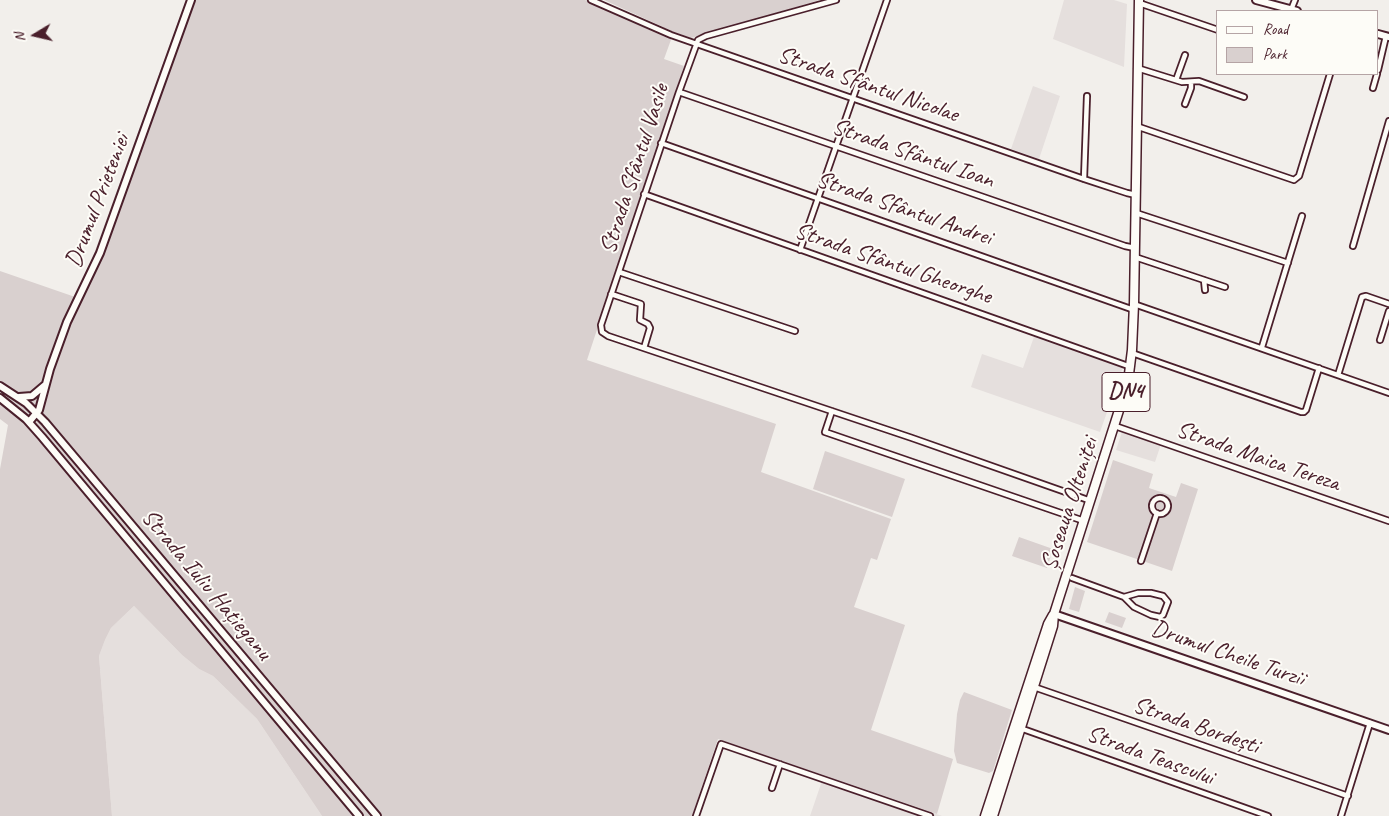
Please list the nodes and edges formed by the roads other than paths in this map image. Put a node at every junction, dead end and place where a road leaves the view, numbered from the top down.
1 (191, 0) edge
2 (592, 0) edge
3 (836, 0) edge
4 (887, 0) edge
5 (1256, 0) edge
6 (1294, 0) edge
7 (1139, 2) edge
8 (1270, 2) edge
9 (1294, 10) edge
10 (1216, 29) edge
11 (1388, 36) edge
12 (696, 43) junction
13 (1185, 55) dead end
14 (1379, 67) edge
15 (1138, 68) junction
16 (1330, 75) edge
17 (1377, 75) edge
18 (1176, 80) junction
19 (1191, 82) junction
20 (1373, 88) dead end
21 (678, 92) junction
22 (1087, 96) dead end
23 (1244, 97) dead end
24 (852, 98) junction
25 (1185, 104) dead end
26 (1389, 121) edge
27 (1136, 126) junction
28 (661, 143) junction
29 (836, 146) junction
30 (1084, 179) junction
31 (644, 194) junction
32 (1136, 194) junction
33 (818, 198) junction
34 (1136, 213) junction
35 (1302, 216) dead end
36 (1353, 246) dead end
37 (1135, 248) junction
38 (800, 250) junction
39 (1135, 257) junction
40 (1288, 263) junction
41 (619, 272) junction
42 (1204, 280) junction
43 (1225, 287) dead end
44 (1205, 290) dead end
45 (611, 294) junction
46 (1389, 304) edge
47 (1134, 307) junction
48 (1389, 311) edge
49 (795, 331) dead end
50 (1380, 340) dead end
51 (1262, 347) junction
52 (644, 348) junction
53 (1132, 353) junction
54 (1130, 367) junction
55 (1319, 368) junction
56 (1338, 375) junction
57 (46, 384) junction
58 (0, 386) edge
59 (1389, 393) edge
60 (18, 397) junction
61 (0, 398) edge
62 (832, 411) junction
63 (38, 414) junction
64 (29, 422) junction
65 (1115, 426) junction
66 (1091, 501) junction
67 (1157, 513) dead end
68 (1084, 521) junction
69 (1389, 521) edge
70 (1141, 561) dead end
71 (1072, 578) dead end
72 (1124, 597) junction
73 (1054, 614) junction
74 (1034, 687) junction
75 (298, 723) junction
76 (1370, 723) junction
77 (1017, 727) junction
78 (1389, 730) edge
79 (288, 732) junction
80 (780, 764) junction
81 (772, 788) dead end
82 (1348, 796) junction
83 (359, 816) edge
84 (377, 816) edge
85 (696, 816) edge
86 (930, 816) edge
87 (985, 816) edge
88 (993, 816) edge
89 (1268, 816) edge
90 (1341, 816) edge

1 - 57 main road, Drumul Prieteniei
2 - 12 street, Strada Sfântul Nicolae
3 - 12 street
4 - 24 street
5 - 8 main road
6 - 9 street
7 - 10 street
7 - 15 main road, Șoseaua Olteniței / DN4
8 - 9 main road
11 - 14 street
12 - 21 street, Strada Sfântul Vasile
12 - 24 street, Strada Sfântul Nicolae
13 - 18 street
15 - 18 street
15 - 27 main road, Șoseaua Olteniței / DN4
16 - 27 street
17 - 20 street
18 - 19 street
19 - 23 street
19 - 25 street
21 - 28 street, Strada Sfântul Vasile
21 - 29 street, Strada Sfântul Ioan
22 - 30 street
24 - 29 street
24 - 30 street, Strada Sfântul Nicolae
26 - 36 street
27 - 32 main road, Șoseaua Olteniței / DN4
28 - 31 street, Strada Sfântul Vasile
28 - 33 street, Strada Sfântul Andrei
29 - 33 street
29 - 37 street, Strada Sfântul Ioan
30 - 32 street, Strada Sfântul Nicolae
31 - 38 street, Strada Sfântul Gheorghe
31 - 41 street, Strada Sfântul Vasile
32 - 34 main road, Șoseaua Olteniței / DN4
33 - 38 street
33 - 47 street, Strada Sfântul Andrei
34 - 37 main road, Șoseaua Olteniței / DN4
34 - 40 street
35 - 40 street
37 - 39 main road, Șoseaua Olteniței / DN4
38 - 54 street, Strada Sfântul Gheorghe
39 - 42 street
39 - 47 main road, Șoseaua Olteniței / DN4
40 - 51 street
41 - 45 street
41 - 49 street, Strada Sfântul Vasile
42 - 43 street
42 - 44 street
45 - 52 street
45 - 52 street
46 - 56 street
47 - 51 street, Strada Sfântul Andrei
47 - 53 main road, Șoseaua Olteniței / DN4
48 - 50 street
51 - 55 street, Strada Sfântul Andrei
52 - 62 street
53 - 54 main road, Șoseaua Olteniței / DN4
53 - 55 street
54 - 65 main road, Șoseaua Olteniței / DN4
55 - 56 street, Strada Sfântul Andrei
56 - 59 street, Strada Sfântul Andrei
57 - 60 main road
57 - 63 main road, Drumul Prieteniei
58 - 60 main road, Strada Iuliu Hațieganu
60 - 63 main road, Strada Iuliu Hațieganu
61 - 64 main road, Strada Iuliu Hațieganu
62 - 66 street
62 - 68 street
63 - 64 main road
63 - 75 main road, Strada Iuliu Hațieganu
64 - 79 main road, Strada Iuliu Hațieganu
65 - 66 main road, Șoseaua Olteniței / DN4
65 - 69 street, Strada Maica Tereza
66 - 68 main road, Șoseaua Olteniței / DN4
67 - 70 street
68 - 73 main road, Șoseaua Olteniței / DN4
71 - 72 street
72 - 72 street
73 - 74 main road, Șoseaua Olteniței / DN4
73 - 76 main road, Drumul Cheile Turzii
73 - 77 main road, Șoseaua Olteniței / DN4
74 - 77 main road, Șoseaua Olteniței / DN4
74 - 82 street, Strada Bordești
75 - 79 main road
75 - 84 main road, Strada Iuliu Hațieganu
76 - 78 main road, Drumul Cheile Turzii
76 - 82 street
77 - 87 main road, Șoseaua Olteniței / DN4
77 - 88 main road, Șoseaua Olteniței / DN4
77 - 89 street, Strada Teascului
79 - 83 main road, Strada Iuliu Hațieganu
80 - 81 street
80 - 85 street
80 - 86 street
82 - 90 street

